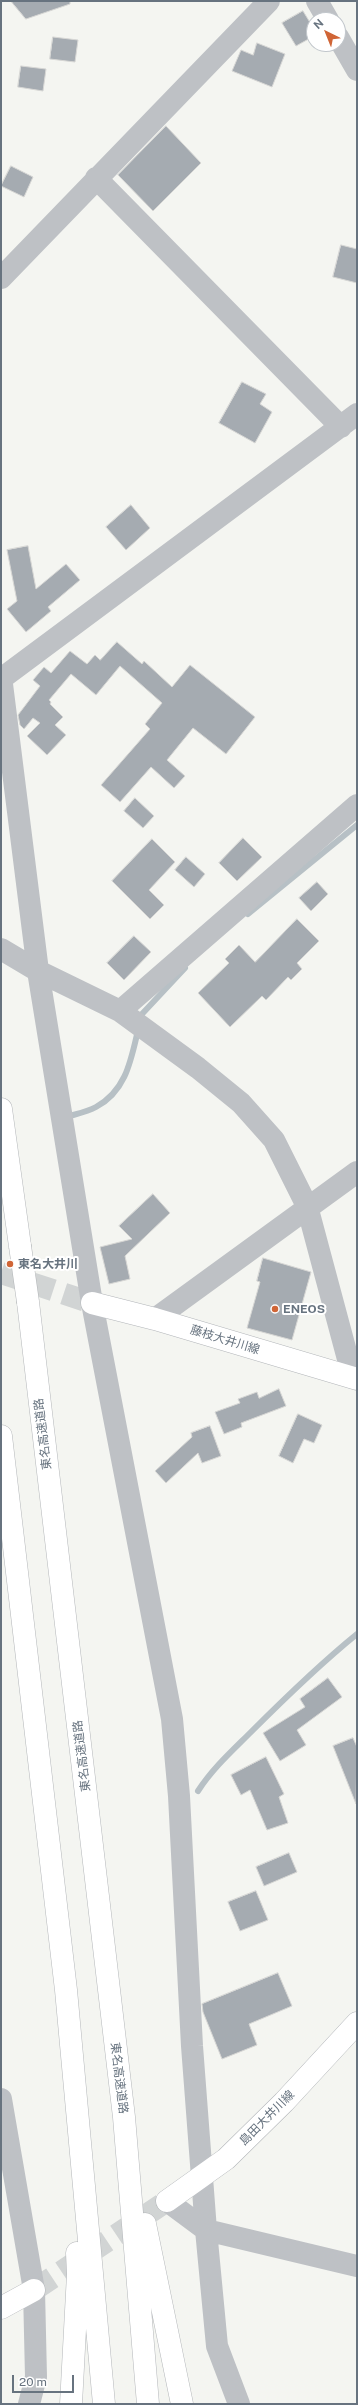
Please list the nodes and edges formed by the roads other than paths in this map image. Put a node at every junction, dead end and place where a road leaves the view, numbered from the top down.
1 (269, 1) edge
2 (317, 1) edge
3 (323, 12) edge
4 (346, 51) edge
5 (357, 70) edge
6 (96, 178) junction
7 (1, 278) edge
8 (349, 421) edge
9 (1, 678) edge
10 (357, 805) edge
11 (1, 949) edge
12 (38, 971) junction
13 (120, 1011) junction
14 (1, 1109) edge
15 (357, 1172) edge
16 (307, 1206) junction
17 (92, 1304) junction
18 (155, 1319) junction
19 (355, 1379) edge
20 (1, 1436) edge
21 (66, 1990) junction
22 (357, 2023) edge
23 (1, 2099) edge
24 (124, 2117) junction
25 (202, 2178) junction
26 (167, 2200) joint
27 (206, 2230) junction
28 (357, 2266) edge
29 (34, 2290) junction
30 (1, 2308) edge
31 (30, 2404) edge
32 (71, 2404) edge
33 (104, 2404) edge
34 (148, 2404) edge
35 (182, 2404) edge
36 (239, 2404) edge

1 - 6 street
2 - 3 street
4 - 5 street
6 - 7 street
6 - 8 street
8 - 9 street
9 - 12 street
10 - 13 street
11 - 12 street
12 - 13 street
12 - 17 street
13 - 16 street
14 - 24 main road, 東名高速道路, bridge
15 - 16 street
16 - 18 street
16 - 19 street
17 - 18 main road, 藤枝大井川線
17 - 25 street
18 - 19 main road, 藤枝大井川線
20 - 21 main road
21 - 32 main road
21 - 33 main road
22 - 25 main road, 島田大井川線
23 - 29 street
24 - 34 main road, 東名高速道路
24 - 35 main road
25 - 26 main road, 島田大井川線
25 - 27 street
26 - 27 street
27 - 28 street
27 - 36 street
29 - 30 main road
29 - 31 street

